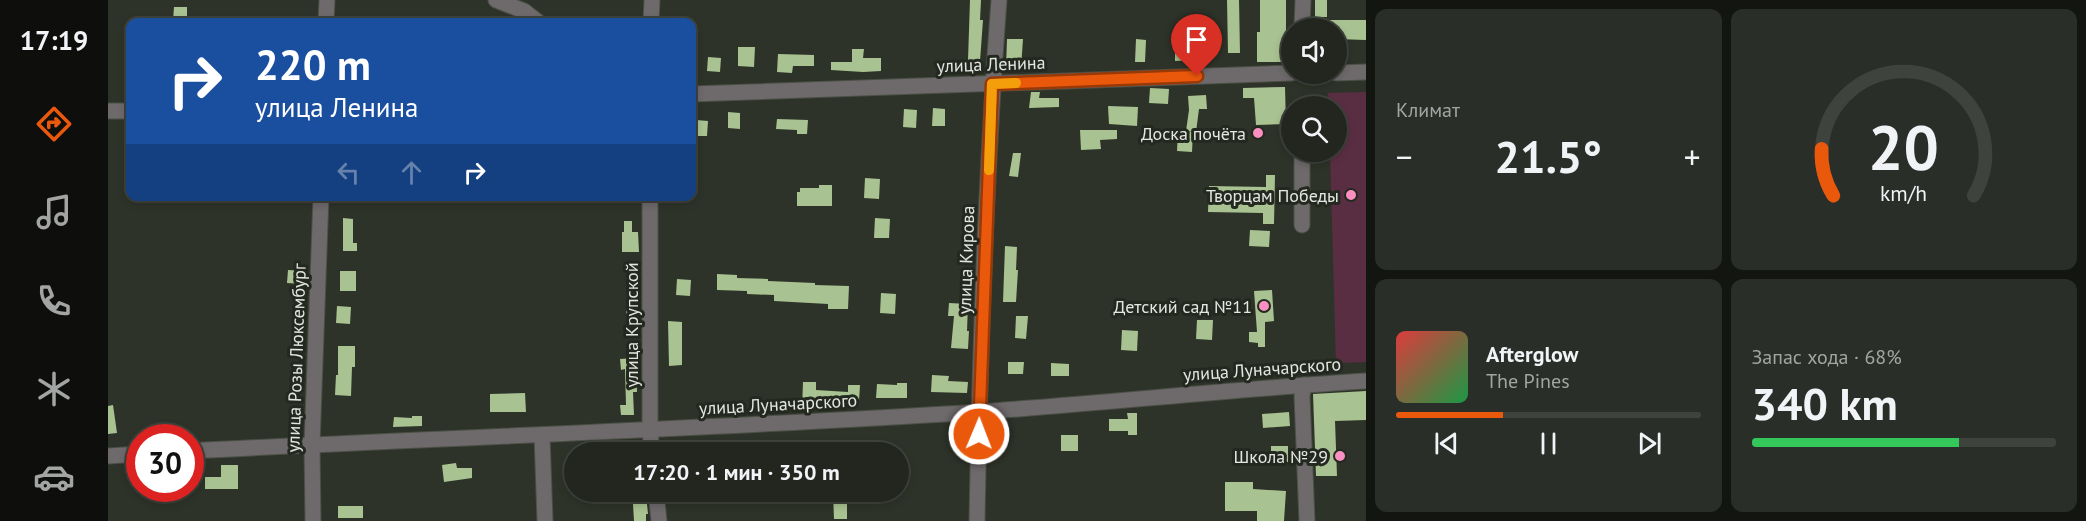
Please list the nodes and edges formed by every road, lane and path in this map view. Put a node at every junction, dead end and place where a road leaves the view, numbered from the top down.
1 (327, 0) edge
2 (496, 0) edge
3 (652, 0) edge
4 (999, 0) edge
5 (1302, 0) edge
6 (524, 5) edge
7 (326, 18) edge
8 (535, 18) edge
9 (651, 18) edge
10 (1302, 18) edge
11 (1366, 72) edge
12 (1281, 73) edge
13 (1347, 73) edge
14 (992, 84) junction
15 (696, 94) edge
16 (108, 111) edge
17 (126, 111) edge
18 (1302, 162) edge
19 (321, 201) edge
20 (650, 201) edge
21 (1302, 225) dead end
22 (1366, 381) edge
23 (1304, 385) junction
24 (979, 412) junction
25 (650, 431) junction
26 (542, 435) junction
27 (651, 442) edge
28 (312, 445) junction
29 (204, 450) edge
30 (126, 455) edge
31 (108, 456) edge
32 (657, 502) edge
33 (313, 521) edge
34 (545, 521) edge
35 (659, 521) edge
36 (977, 521) edge
37 (1307, 521) edge

1 - 7 street
2 - 6 street
3 - 9 street
4 - 14 street, улица Кирова
5 - 10 street
6 - 8 street
11 - 13 street
12 - 14 street, улица Ленина
14 - 15 street, улица Ленина
14 - 24 street, улица Кирова
16 - 17 street
18 - 21 street
19 - 28 street, улица Розы Люксембург
20 - 25 street, улица Крупской
22 - 23 street, улица Луначарского
23 - 24 street, улица Луначарского
23 - 37 street
24 - 25 street, улица Луначарского
24 - 36 street, улица Кирова
25 - 26 street, улица Луначарского
25 - 27 street, улица Крупской
26 - 28 street, улица Луначарского
26 - 34 street
28 - 29 street, улица Луначарского
28 - 33 street, улица Розы Люксембург
30 - 31 street
32 - 35 street

